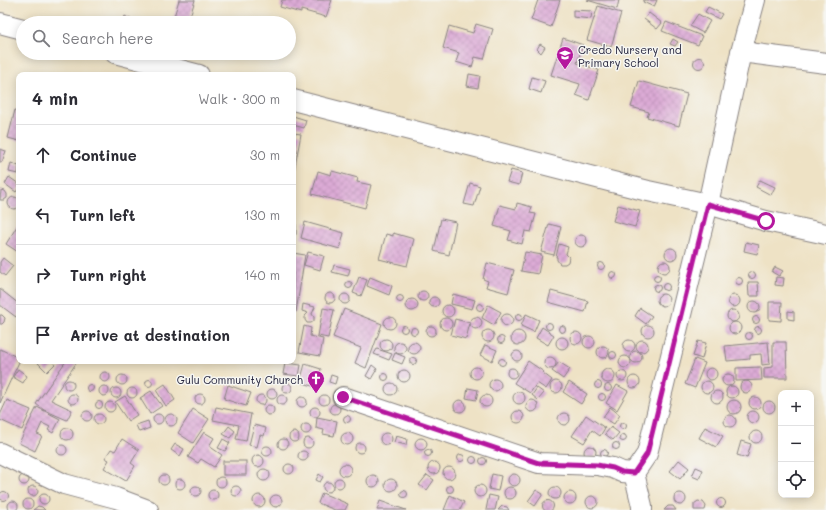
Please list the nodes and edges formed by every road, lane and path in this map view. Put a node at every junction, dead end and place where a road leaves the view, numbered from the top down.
1 (755, 0) edge
2 (0, 23) edge
3 (16, 27) edge
4 (741, 52) junction
5 (142, 60) edge
6 (826, 64) edge
7 (188, 72) edge
8 (296, 101) edge
9 (708, 204) junction
10 (826, 234) edge
11 (343, 397) dead end
12 (0, 453) edge
13 (634, 473) junction
14 (148, 510) edge
15 (642, 510) edge

1 - 4 street
2 - 3 street
4 - 6 street
4 - 9 street
5 - 7 street
8 - 9 street
9 - 10 street
9 - 13 street
11 - 13 street
12 - 14 street
13 - 15 street

